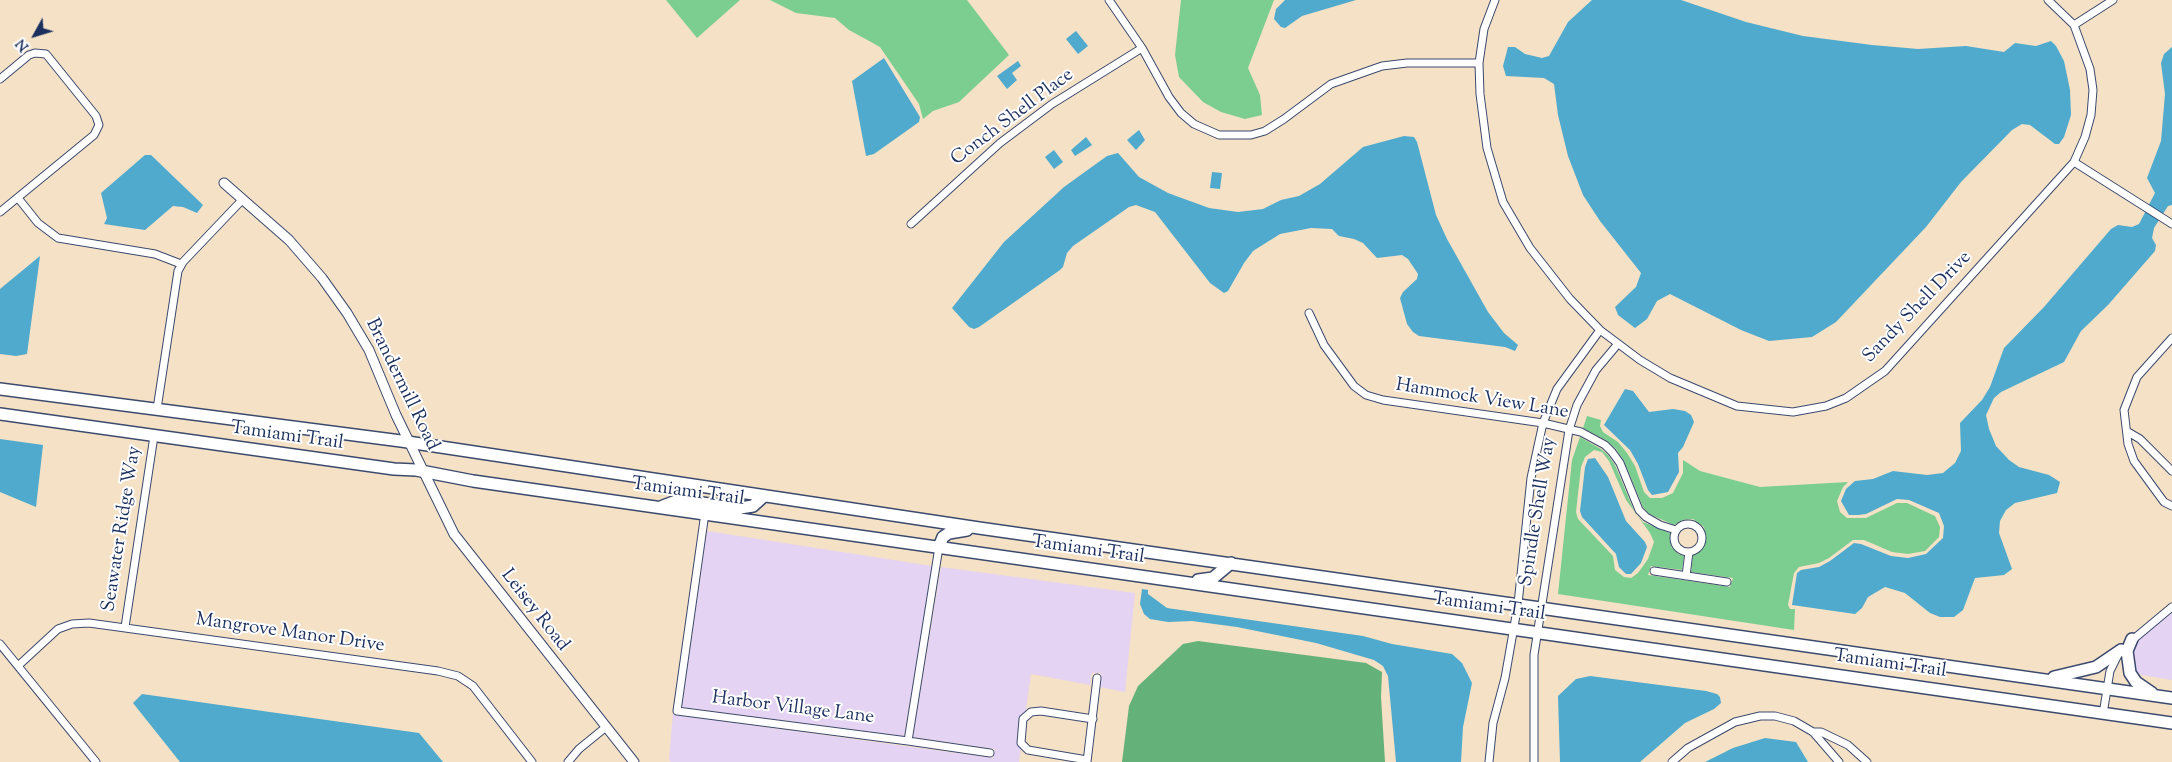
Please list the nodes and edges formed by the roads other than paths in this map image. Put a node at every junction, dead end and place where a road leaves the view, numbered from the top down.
1 (1109, 0) edge
2 (1495, 0) edge
3 (2048, 0) edge
4 (2113, 0) edge
5 (2074, 25) junction
6 (1142, 48) junction
7 (1479, 62) junction
8 (0, 79) edge
9 (2074, 162) junction
10 (224, 183) dead end
11 (18, 198) junction
12 (243, 199) junction
13 (0, 212) edge
14 (911, 224) dead end
15 (2172, 224) edge
16 (182, 264) junction
17 (1309, 313) dead end
18 (1600, 330) junction
19 (2172, 338) edge
20 (1617, 345) junction
21 (0, 389) edge
22 (157, 409) junction
23 (0, 414) edge
24 (1543, 423) junction
25 (1569, 430) junction
26 (2128, 432) junction
27 (154, 436) junction
28 (409, 443) junction
29 (424, 471) junction
30 (2172, 471) edge
31 (764, 496) junction
32 (2172, 506) edge
33 (662, 507) junction
34 (705, 513) junction
35 (979, 528) junction
36 (1676, 530) junction
37 (939, 547) junction
38 (1689, 552) junction
39 (1231, 563) junction
40 (1654, 571) dead end
41 (1686, 576) junction
42 (1186, 582) junction
43 (1727, 582) dead end
44 (1518, 604) junction
45 (2172, 607) edge
46 (1540, 608) junction
47 (125, 627) junction
48 (1514, 629) junction
49 (1537, 632) junction
50 (2132, 640) junction
51 (0, 644) edge
52 (2121, 650) junction
53 (19, 665) junction
54 (1097, 678) dead end
55 (2044, 679) junction
56 (2106, 688) junction
57 (2156, 696) junction
58 (2172, 698) edge
59 (2103, 714) junction
60 (1093, 719) junction
61 (2172, 723) edge
62 (606, 727) junction
63 (1813, 732) junction
64 (908, 741) junction
65 (990, 753) dead end
66 (1087, 761) edge
67 (96, 762) edge
68 (532, 762) edge
69 (568, 762) edge
70 (634, 762) edge
71 (1490, 762) edge
72 (1534, 762) edge
73 (1672, 762) edge
74 (1839, 762) edge
75 (1867, 762) edge

1 - 6 street
2 - 7 street, Sandy Shell Drive
3 - 5 street, Sandy Shell Drive
4 - 5 street
5 - 9 street, Sandy Shell Drive
6 - 7 street
6 - 14 street, Conch Shell Place
7 - 18 street, Sandy Shell Drive
8 - 11 street
9 - 15 street
9 - 20 street, Sandy Shell Drive
10 - 12 street, Brandermill Road
11 - 13 street
11 - 16 street
12 - 16 street
12 - 28 street, Brandermill Road
16 - 22 street
17 - 24 street, Hammock View Lane
18 - 20 street, Sandy Shell Drive
18 - 24 street, Spindle Shell Way
19 - 26 street
20 - 25 street, Spindle Shell Way
21 - 22 main road, Tamiami Trail
22 - 28 main road, Tamiami Trail
23 - 27 main road, Tamiami Trail
24 - 25 street, Hammock View Lane
24 - 44 street, Spindle Shell Way
25 - 36 street, Hammock View Lane
25 - 46 street, Spindle Shell Way
26 - 30 street
26 - 32 street
27 - 29 main road, Tamiami Trail
27 - 47 street, Seawater Ridge Way
28 - 29 street, Brandermill Road
28 - 31 main road, Tamiami Trail
29 - 33 main road, Tamiami Trail
29 - 62 street, Leisey Road
31 - 33 main road
31 - 35 main road, Tamiami Trail
33 - 34 main road, Tamiami Trail
34 - 37 main road, Tamiami Trail
34 - 64 street, Harbor Village Lane
35 - 37 main road
35 - 39 main road, Tamiami Trail
36 - 38 street
36 - 38 street, Hammock View Lane
37 - 42 main road, Tamiami Trail
37 - 64 street
38 - 41 street
39 - 42 main road
39 - 44 main road, Tamiami Trail
40 - 41 street
41 - 43 street
42 - 48 main road, Tamiami Trail
44 - 46 main road, Tamiami Trail
44 - 48 street, Spindle Shell Way
45 - 50 street
46 - 49 street, Spindle Shell Way
46 - 55 main road, Tamiami Trail
47 - 53 street, Mangrove Manor Drive
47 - 68 street, Mangrove Manor Drive
48 - 49 main road, Tamiami Trail
48 - 71 street, Spindle Shell Way
49 - 59 main road, Tamiami Trail
49 - 72 street, Spindle Shell Way
50 - 52 street
50 - 57 main road
51 - 53 street
52 - 55 main road
52 - 56 street
53 - 67 street
54 - 60 street
55 - 56 main road, Tamiami Trail
56 - 57 main road, Tamiami Trail
56 - 59 street
57 - 58 main road, Tamiami Trail
59 - 61 main road, Tamiami Trail
60 - 66 street
60 - 66 street
62 - 69 street
62 - 70 street, Leisey Road
63 - 73 street
63 - 74 street
63 - 75 street
64 - 65 street

